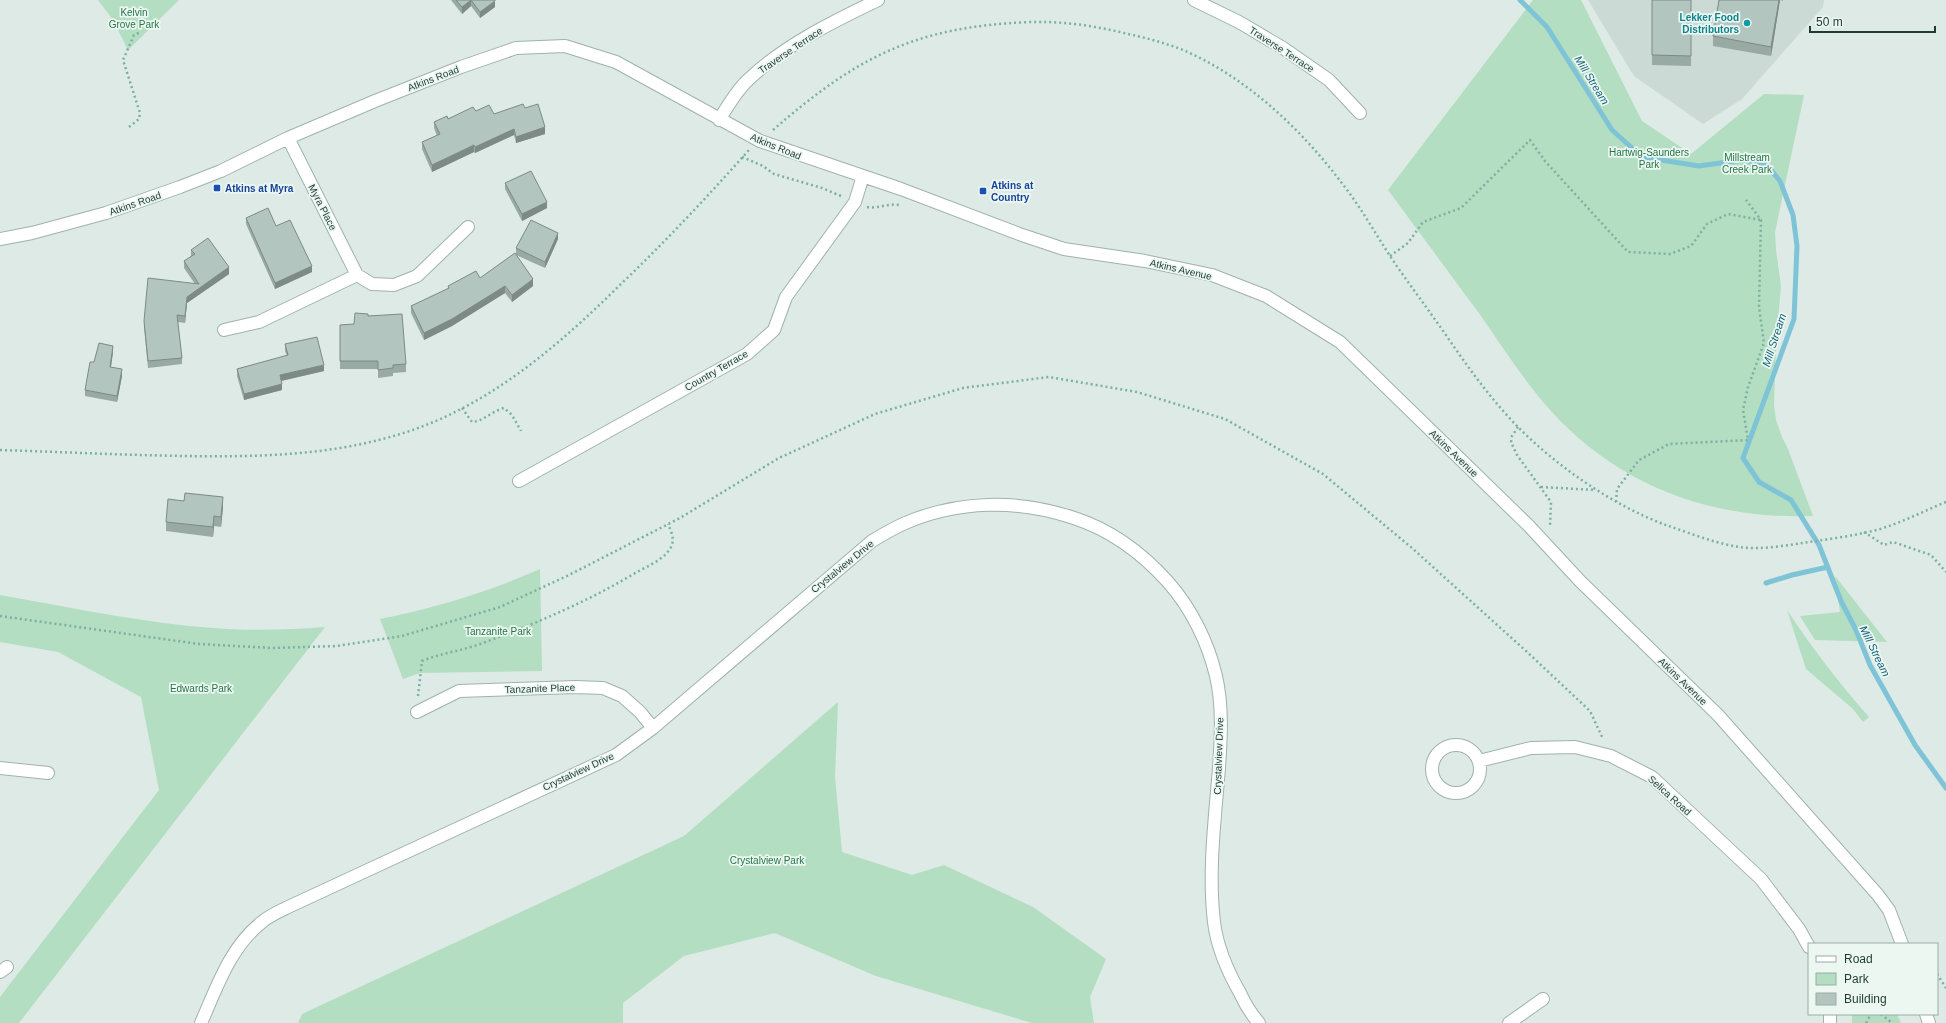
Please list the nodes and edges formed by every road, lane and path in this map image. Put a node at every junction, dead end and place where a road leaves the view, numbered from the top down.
1 (878, 0) edge
2 (1194, 0) edge
3 (141, 32) dead end
4 (1360, 113) dead end
5 (719, 120) junction
6 (129, 127) dead end
7 (771, 132) dead end
8 (288, 138) junction
9 (750, 148) dead end
10 (742, 157) junction
11 (863, 176) junction
12 (845, 198) dead end
13 (1746, 200) dead end
14 (862, 206) dead end
15 (903, 206) dead end
16 (1761, 220) junction
17 (468, 227) dead end
18 (0, 239) edge
19 (1390, 256) junction
20 (357, 275) junction
21 (224, 330) dead end
22 (462, 408) junction
23 (521, 431) dead end
24 (0, 450) edge
25 (519, 481) dead end
26 (1541, 486) dead end
27 (1598, 490) junction
28 (1616, 502) junction
29 (1946, 502) edge
30 (668, 524) dead end
31 (1864, 532) junction
32 (1946, 572) edge
33 (0, 616) edge
34 (309, 647) dead end
35 (417, 712) joint
36 (653, 728) junction
37 (1478, 761) junction
38 (0, 768) edge
39 (48, 773) dead end
40 (1902, 943) edge
41 (1808, 945) edge
42 (1938, 976) edge
43 (1946, 988) edge
44 (1543, 999) dead end
45 (1883, 1015) edge
46 (201, 1023) edge
47 (1259, 1023) edge
48 (1509, 1023) edge
49 (1892, 1023) edge

1 - 5 street, Traverse Terrace
2 - 4 street, Traverse Terrace
3 - 6 path
5 - 8 street, Atkins Road
5 - 11 street, Atkins Road
7 - 19 path
8 - 18 street, Atkins Road
8 - 20 street, Myra Place
9 - 10 path
10 - 12 path
10 - 22 path
11 - 25 street, Country Terrace
11 - 40 street, Atkins Avenue
13 - 16 path
14 - 15 path
16 - 19 path
16 - 28 path
17 - 20 street
19 - 27 path
20 - 21 street
22 - 23 path
22 - 24 path
26 - 27 path
27 - 28 path
28 - 31 path
29 - 31 path
30 - 35 path
31 - 32 path
33 - 34 path
35 - 36 street, Tanzanite Place
36 - 46 street, Crystalview Drive
36 - 47 street, Crystalview Drive
37 - 37 street
37 - 41 street, Selica Road
38 - 39 street
42 - 43 path
44 - 48 street
45 - 49 path

